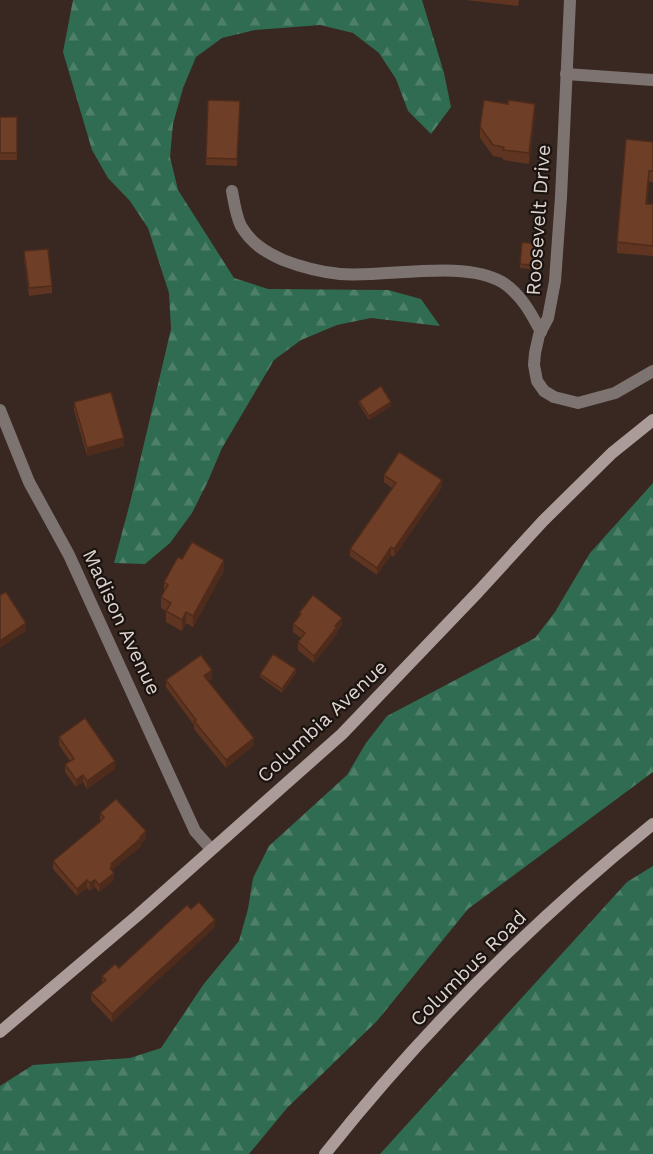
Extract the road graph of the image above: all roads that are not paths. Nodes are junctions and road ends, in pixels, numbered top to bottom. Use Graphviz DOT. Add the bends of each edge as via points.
graph roads {
  1 [pos="570,0"];
  2 [pos="567,74"];
  3 [pos="653,80"];
  4 [pos="232,191"];
  5 [pos="541,332"];
  6 [pos="653,371"];
  7 [pos="0,410"];
  8 [pos="653,420"];
  9 [pos="653,824"];
  10 [pos="211,849"];
  11 [pos="0,1032"];
  12 [pos="325,1154"];
  1 -- 2 [label="street, Roosevelt Drive"];
  2 -- 3 [label="street"];
  2 -- 5 [label="street, Roosevelt Drive" via="555,281 548,318"];
  4 -- 5 [label="street" via="240,224 248,237 272,255 309,269 341,274 453,271 492,277 511,288 525,303"];
  5 -- 6 [label="street, Roosevelt Drive" via="534,353 535,373 544,391 554,397 578,403 596,400"];
  7 -- 10 [label="street, Madison Avenue" via="29,482 69,555 195,831"];
  8 -- 10 [label="street, Columbia Avenue" via="612,453 543,521 342,734"];
  9 -- 12 [label="street, Columbus Road" via="489,973 418,1045"];
  10 -- 11 [label="street, Columbia Avenue"];
}
